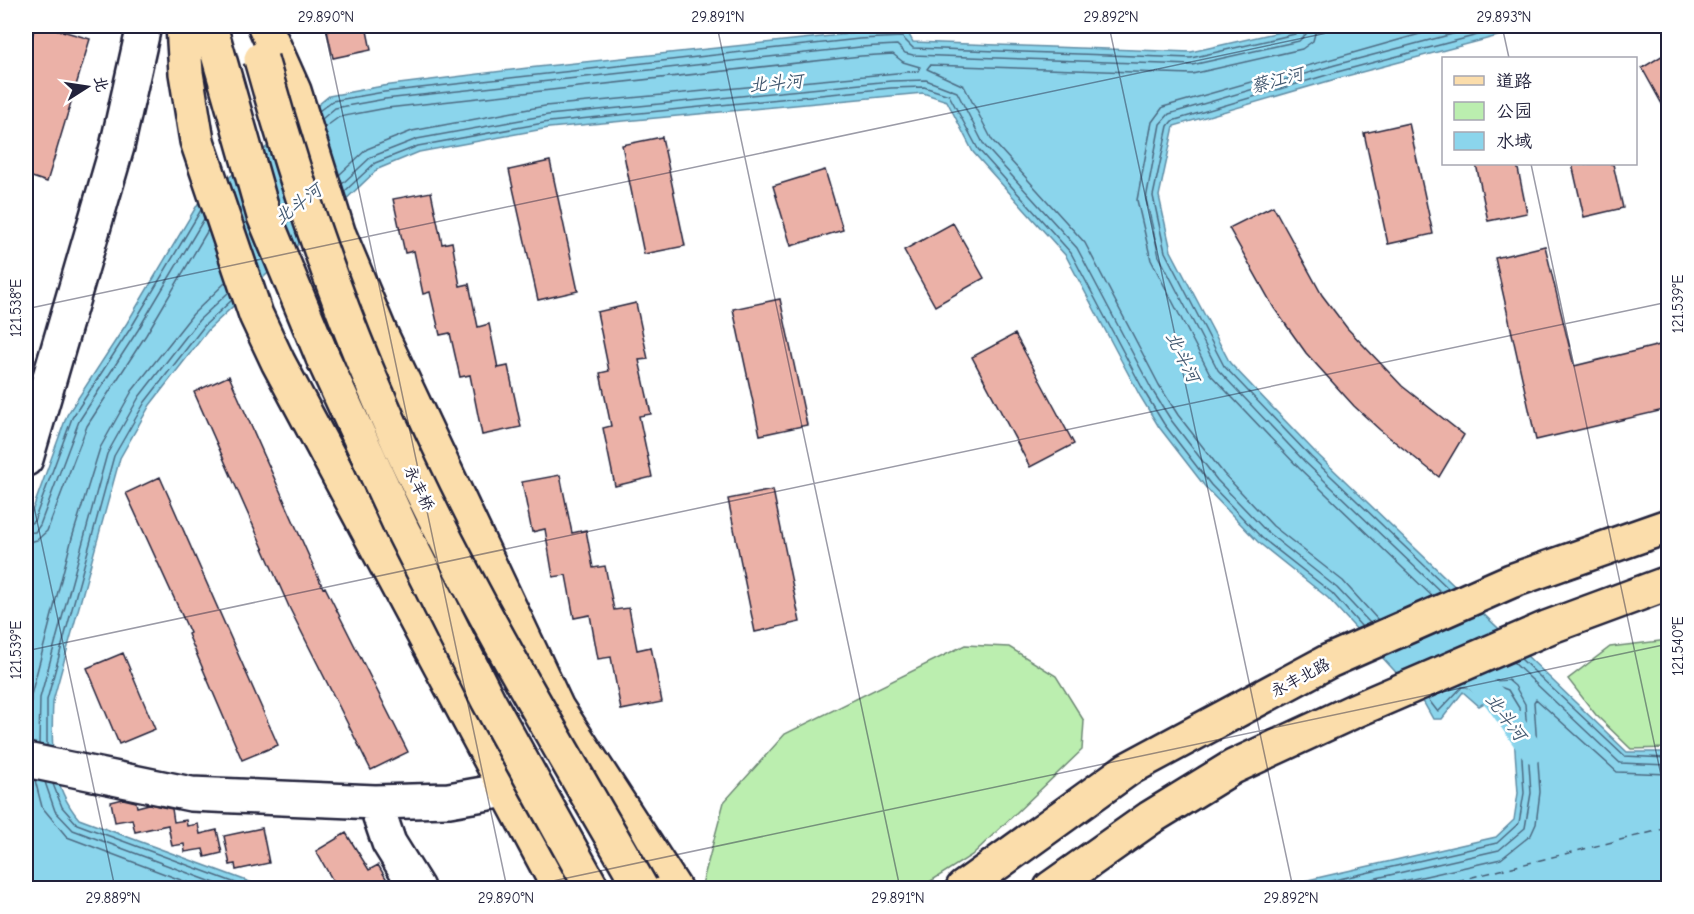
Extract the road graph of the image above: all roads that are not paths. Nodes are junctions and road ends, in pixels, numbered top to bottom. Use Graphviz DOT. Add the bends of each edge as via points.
graph roads {
  1 [pos="144,26"];
  2 [pos="183,26"];
  3 [pos="210,26"];
  4 [pos="255,26"];
  5 [pos="265,26"];
  6 [pos="26,459"];
  7 [pos="1668,526"];
  8 [pos="1668,583"];
  9 [pos="26,760"];
  10 [pos="506,789"];
  11 [pos="375,802"];
  12 [pos="417,888"];
  13 [pos="559,888"];
  14 [pos="592,888"];
  15 [pos="641,888"];
  16 [pos="674,888"];
  17 [pos="963,888"];
  18 [pos="1052,888"];
  1 -- 6 [label="street" via="117,147"];
  2 -- 10 [label="main road" via="197,141 256,315"];
  3 -- 14 [label="main road, 永丰桥, bridge" via="264,216 323,358 466,657"];
  4 -- 15 [label="main road, 永丰桥, bridge" via="291,168 350,328 410,468 483,613"];
  5 -- 16 [label="main road" via="294,91 338,232 379,330 557,708"];
  7 -- 17 [label="main road, 永丰北路" via="1511,581 1329,661 1128,769"];
  8 -- 18 [label="main road" via="1549,627 1233,768 1150,818"];
  9 -- 11 [label="street" via="191,794"];
  10 -- 11 [label="street" via="449,800"];
  10 -- 13 [label="main road"];
  11 -- 12 [label="street" via="388,843"];
}
